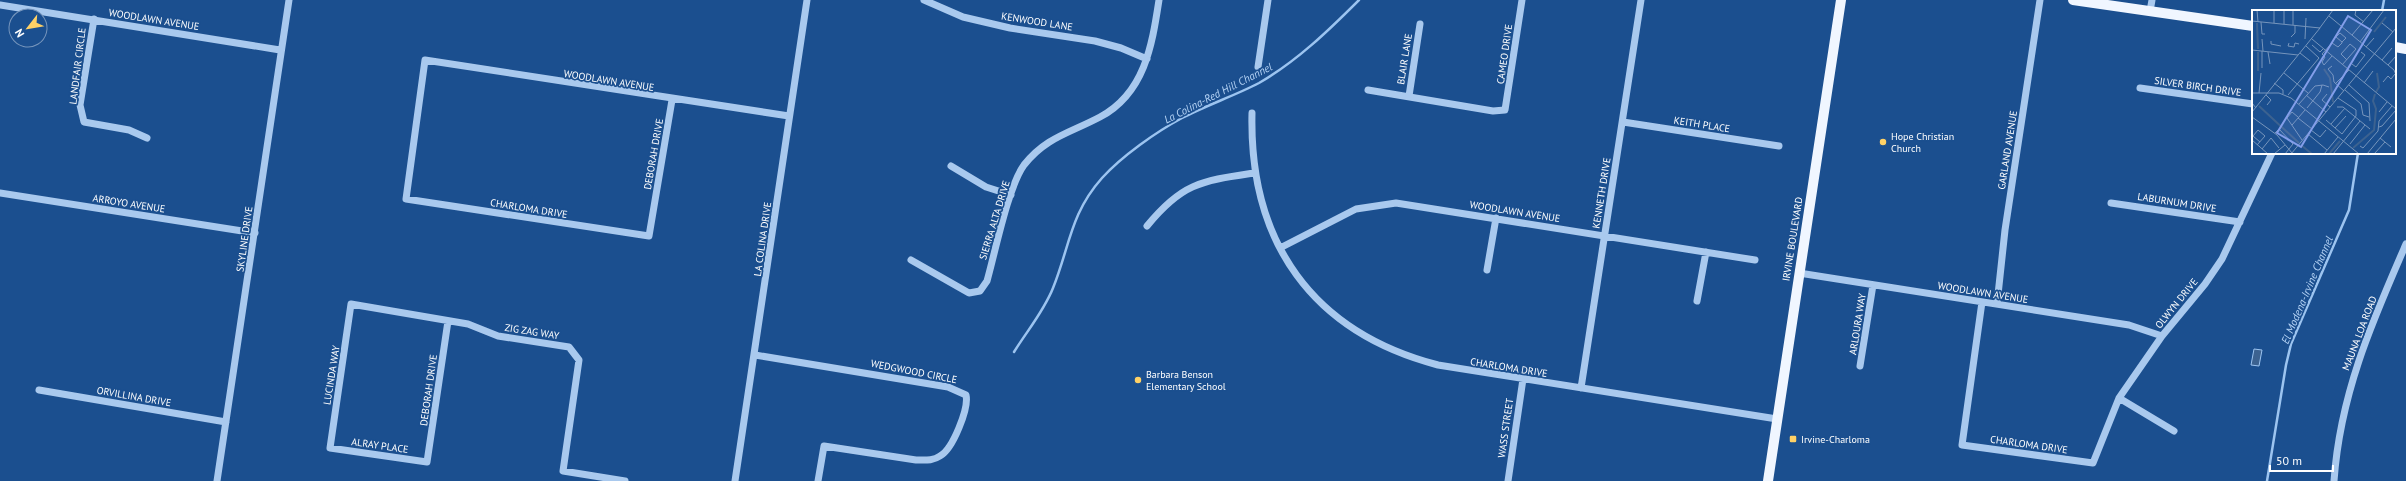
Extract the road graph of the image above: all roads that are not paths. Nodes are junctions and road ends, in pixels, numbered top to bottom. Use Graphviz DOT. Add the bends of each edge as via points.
graph roads {
  1 [pos="289,0"];
  2 [pos="807,0"];
  3 [pos="924,0"];
  4 [pos="1159,0"];
  5 [pos="1268,0"];
  6 [pos="1522,0"];
  7 [pos="1641,0"];
  8 [pos="1841,0"];
  9 [pos="2040,0"];
  10 [pos="2073,0"];
  11 [pos="2152,0"];
  12 [pos="0,5"];
  13 [pos="2150,11"];
  14 [pos="94,19"];
  15 [pos="1420,24"];
  16 [pos="2252,26"];
  17 [pos="2396,47"];
  18 [pos="2406,49"];
  19 [pos="280,50"];
  20 [pos="1147,59"];
  21 [pos="1258,67"];
  22 [pos="2140,88"];
  23 [pos="1368,90"];
  24 [pos="1409,96"];
  25 [pos="672,100"];
  26 [pos="2252,104"];
  27 [pos="1252,113"];
  28 [pos="790,116"];
  29 [pos="1623,122"];
  30 [pos="147,138"];
  31 [pos="1779,146"];
  32 [pos="2272,154"];
  33 [pos="951,166"];
  34 [pos="1254,173"];
  35 [pos="0,193"];
  36 [pos="1011,195"];
  37 [pos="406,199"];
  38 [pos="2110,202"];
  39 [pos="1496,218"];
  40 [pos="2240,222"];
  41 [pos="1147,226"];
  42 [pos="255,233"];
  43 [pos="649,236"];
  44 [pos="1605,236"];
  45 [pos="2406,244"];
  46 [pos="1280,248"];
  47 [pos="1706,252"];
  48 [pos="910,260"];
  49 [pos="1754,260"];
  50 [pos="1487,270"];
  51 [pos="1799,273"];
  52 [pos="1873,285"];
  53 [pos="1697,301"];
  54 [pos="1982,302"];
  55 [pos="351,304"];
  56 [pos="1997,304"];
  57 [pos="448,321"];
  58 [pos="2162,336"];
  59 [pos="755,355"];
  60 [pos="1860,366"];
  61 [pos="1523,379"];
  62 [pos="1581,388"];
  63 [pos="39,390"];
  64 [pos="2119,398"];
  65 [pos="1777,419"];
  66 [pos="226,422"];
  67 [pos="2174,431"];
  68 [pos="330,448"];
  69 [pos="427,462"];
  70 [pos="2093,463"];
  71 [pos="216,481"];
  72 [pos="626,481"];
  73 [pos="736,481"];
  74 [pos="818,481"];
  75 [pos="1508,481"];
  76 [pos="1768,481"];
  77 [pos="2334,481"];
  1 -- 19 [label="street, SKYLINE DRIVE"];
  2 -- 28 [label="street, LA COLINA DRIVE"];
  3 -- 20 [label="street, KENWOOD LANE" via="963,17 1010,28 1095,41"];
  4 -- 20 [label="street, SIERRA ALTA DRIVE"];
  5 -- 21 [label="street"];
  6 -- 24 [label="street, CAMEO DRIVE" via="1505,110 1493,111"];
  7 -- 29 [label="street, KENNETH DRIVE"];
  8 -- 51 [label="main road, IRVINE BOULEVARD"];
  9 -- 56 [label="street, GARLAND AVENUE" via="2005,230"];
  10 -- 13 [label="main road"];
  11 -- 13 [label="street"];
  12 -- 14 [label="street, WOODLAWN AVENUE"];
  13 -- 16 [label="main road"];
  14 -- 19 [label="street, WOODLAWN AVENUE"];
  14 -- 30 [label="street, LANDFAIR CIRCLE" via="80,105 84,122 129,130"];
  15 -- 24 [label="street, BLAIR LANE"];
  17 -- 18 [label="main road"];
  19 -- 42 [label="street, SKYLINE DRIVE"];
  20 -- 36 [label="street, SIERRA ALTA DRIVE" via="1133,89 1117,105 1101,116 1052,139 1034,153 1022,167"];
  22 -- 26 [label="street, SILVER BIRCH DRIVE"];
  23 -- 24 [label="street"];
  25 -- 28 [label="street, WOODLAWN AVENUE"];
  25 -- 37 [label="street, WOODLAWN AVENUE" via="425,60"];
  25 -- 43 [label="street, DEBORAH DRIVE"];
  27 -- 34 [label="street, CHARLOMA DRIVE"];
  28 -- 59 [label="street, LA COLINA DRIVE"];
  29 -- 31 [label="street, KEITH PLACE"];
  29 -- 44 [label="street, KENNETH DRIVE"];
  32 -- 40 [label="street, OLWYN DRIVE"];
  33 -- 36 [label="street" via="986,186"];
  34 -- 41 [label="street" via="1207,181 1186,189 1163,206"];
  34 -- 46 [label="street, CHARLOMA DRIVE" via="1265,214"];
  35 -- 42 [label="street, ARROYO AVENUE"];
  36 -- 48 [label="street, SIERRA ALTA DRIVE" via="987,281 980,291 969,293"];
  37 -- 43 [label="street, CHARLOMA DRIVE"];
  38 -- 40 [label="street, LABURNUM DRIVE"];
  39 -- 44 [label="street, WOODLAWN AVENUE"];
  39 -- 46 [label="street, WOODLAWN AVENUE" via="1411,204 1381,204 1356,209 1339,216"];
  39 -- 50 [label="street"];
  40 -- 58 [label="street, OLWYN DRIVE" via="2222,259 2205,284"];
  42 -- 66 [label="street, SKYLINE DRIVE"];
  44 -- 47 [label="street, WOODLAWN AVENUE"];
  44 -- 62 [label="street, KENNETH DRIVE"];
  45 -- 77 [label="street, MAUNA LOA ROAD" via="2366,335 2354,370"];
  46 -- 61 [label="street, CHARLOMA DRIVE" via="1303,284 1330,312 1386,349 1438,365"];
  47 -- 49 [label="street, WOODLAWN AVENUE"];
  47 -- 53 [label="street"];
  51 -- 52 [label="street, WOODLAWN AVENUE"];
  51 -- 65 [label="main road, IRVINE BOULEVARD"];
  52 -- 54 [label="street, WOODLAWN AVENUE"];
  52 -- 60 [label="street, ARLOURA WAY"];
  54 -- 56 [label="street, WOODLAWN AVENUE"];
  54 -- 70 [label="street, CHARLOMA DRIVE" via="1962,445"];
  55 -- 57 [label="street, ZIG ZAG WAY"];
  55 -- 68 [label="street, LUCINDA WAY"];
  56 -- 58 [label="street, WOODLAWN AVENUE" via="2129,325"];
  57 -- 69 [label="street, DEBORAH DRIVE"];
  57 -- 72 [label="street, ZIG ZAG WAY" via="468,324 498,336 569,347 575,352 579,360 563,471"];
  58 -- 64 [label="street, OLWYN DRIVE"];
  59 -- 73 [label="street, LA COLINA DRIVE"];
  59 -- 74 [label="street, WEDGWOOD CIRCLE" via="948,386 966,395 966,411 942,456 931,460 916,460 824,446"];
  61 -- 62 [label="street, CHARLOMA DRIVE"];
  61 -- 75 [label="street, WASS STREET"];
  62 -- 65 [label="street, CHARLOMA DRIVE"];
  63 -- 66 [label="street, ORVILLINA DRIVE"];
  64 -- 67 [label="street"];
  64 -- 70 [label="street, OLWYN DRIVE"];
  65 -- 76 [label="main road, IRVINE BOULEVARD"];
  66 -- 71 [label="street, SKYLINE DRIVE"];
  68 -- 69 [label="street, ALRAY PLACE"];
}
